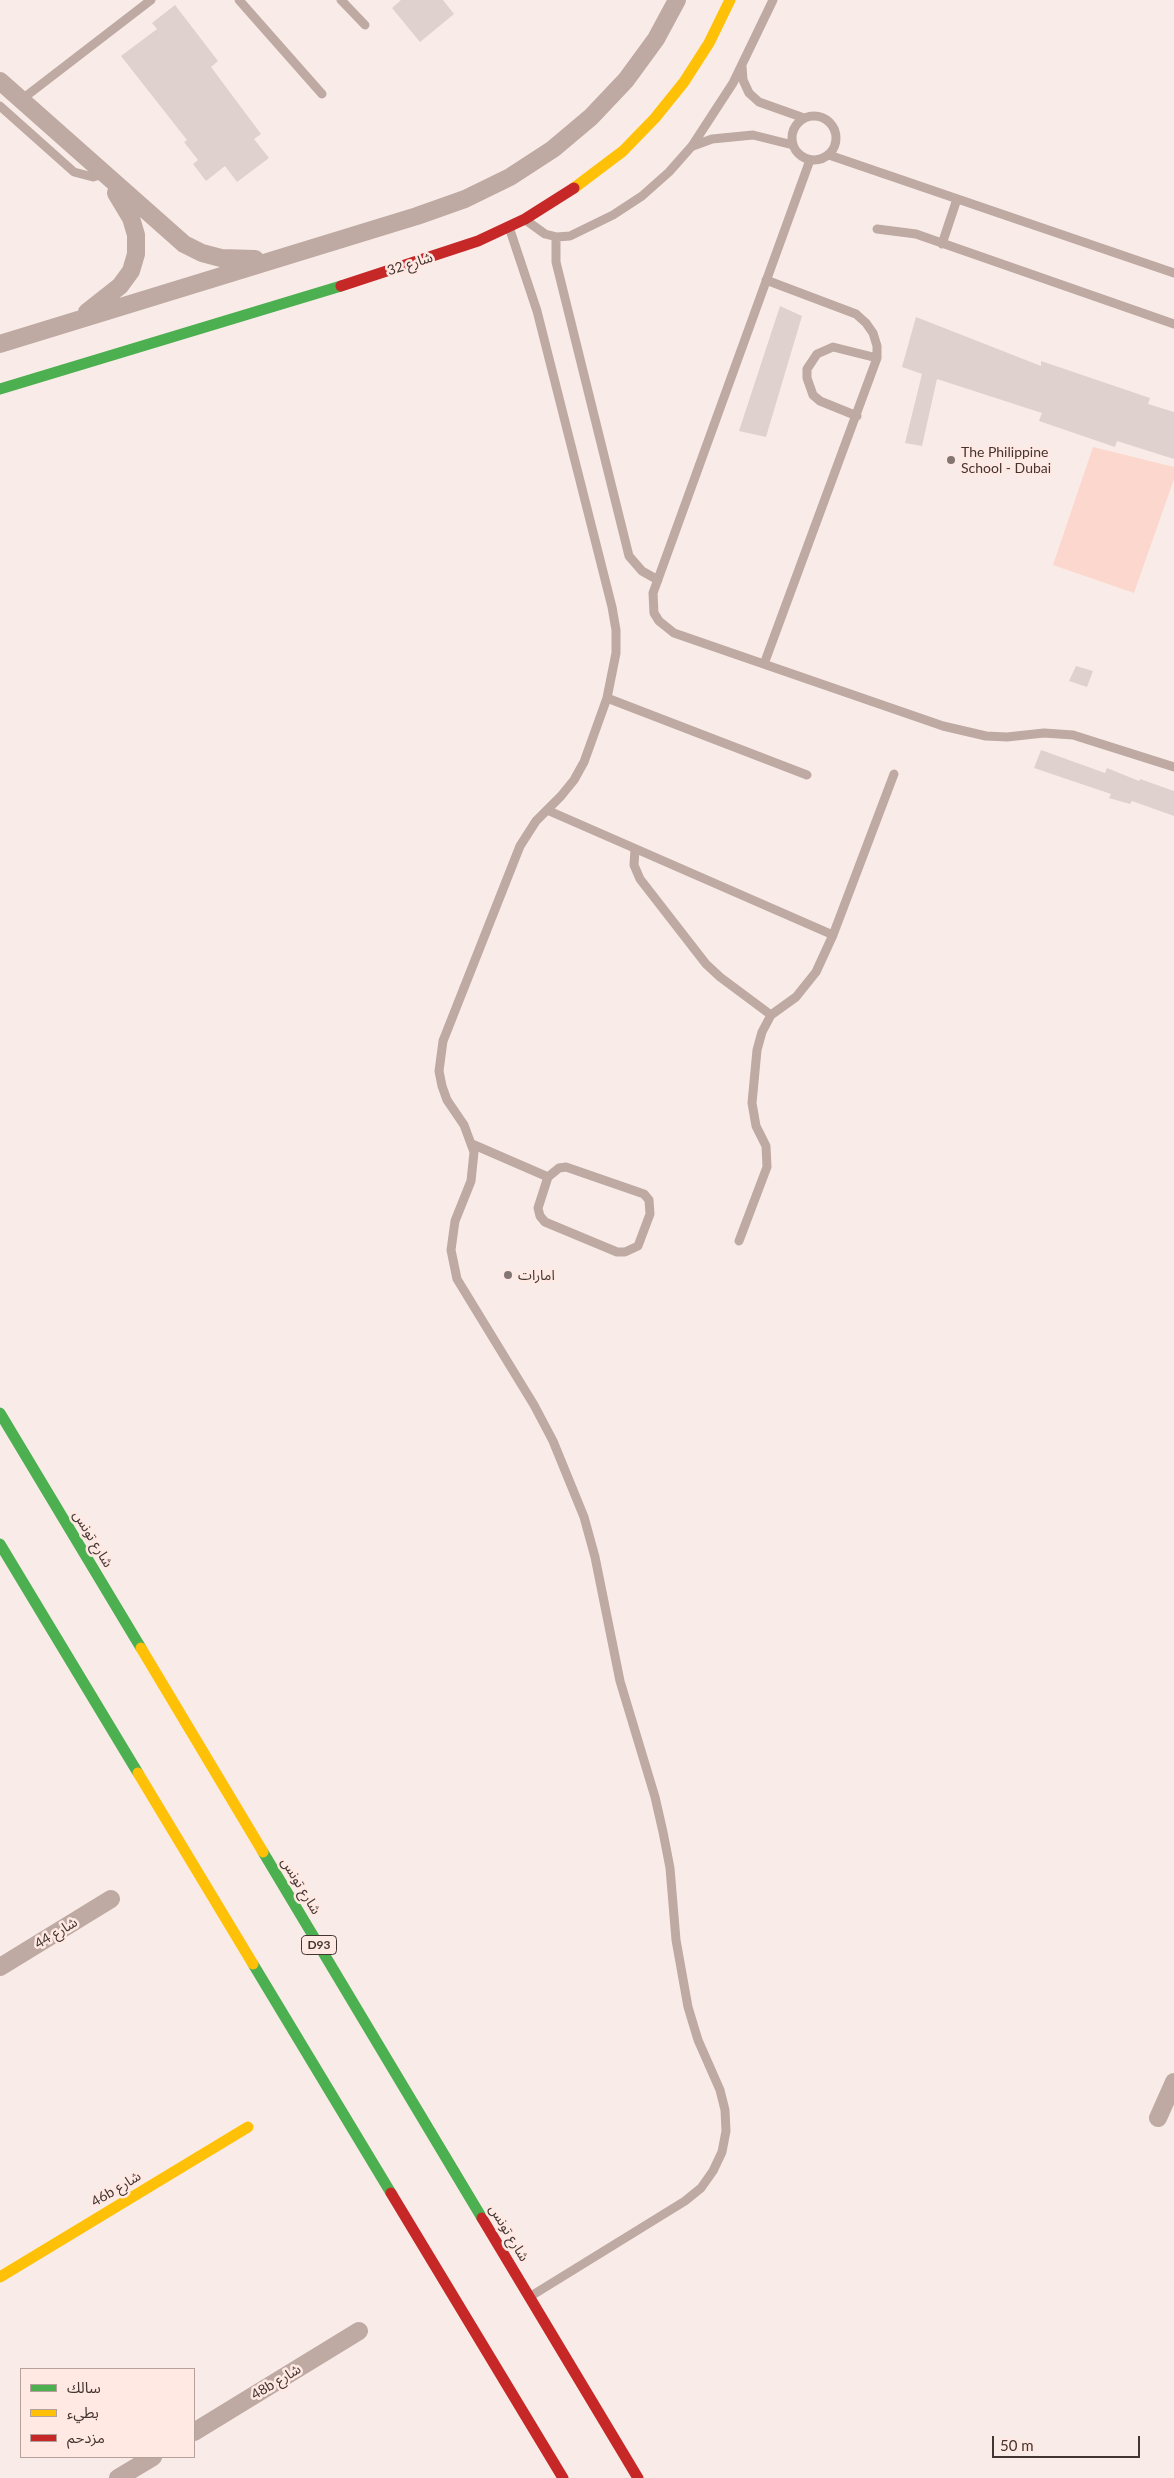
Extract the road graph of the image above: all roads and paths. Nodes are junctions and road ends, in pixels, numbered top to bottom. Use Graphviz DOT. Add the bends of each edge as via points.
graph roads {
  1 [pos="239,0"];
  2 [pos="341,0"];
  3 [pos="677,0"];
  4 [pos="730,0"];
  5 [pos="773,0"];
  6 [pos="149,1"];
  7 [pos="365,25"];
  8 [pos="742,66"];
  9 [pos="0,81"];
  10 [pos="322,94"];
  11 [pos="21,100"];
  12 [pos="0,106"];
  13 [pos="804,118"];
  14 [pos="793,145"];
  15 [pos="692,146"];
  16 [pos="829,155"];
  17 [pos="810,160"];
  18 [pos="103,174"];
  19 [pos="957,199"];
  20 [pos="525,218"];
  21 [pos="509,227"];
  22 [pos="878,229"];
  23 [pos="556,237"];
  24 [pos="942,244"];
  25 [pos="283,257"];
  26 [pos="1174,273"];
  27 [pos="766,280"];
  28 [pos="76,320"];
  29 [pos="1174,324"];
  30 [pos="0,344"];
  31 [pos="877,358"];
  32 [pos="0,389"];
  33 [pos="857,416"];
  34 [pos="658,580"];
  35 [pos="764,664"];
  36 [pos="607,698"];
  37 [pos="1174,767"];
  38 [pos="894,774"];
  39 [pos="807,775"];
  40 [pos="547,810"];
  41 [pos="635,849"];
  42 [pos="833,935"];
  43 [pos="771,1015"];
  44 [pos="472,1144"];
  45 [pos="548,1177"];
  46 [pos="739,1241"];
  47 [pos="0,1412"];
  48 [pos="0,1544"];
  49 [pos="111,1899"];
  50 [pos="0,1967"];
  51 [pos="1174,2082"];
  52 [pos="1158,2118"];
  53 [pos="248,2127"];
  54 [pos="0,2277"];
  55 [pos="530,2296"];
  56 [pos="359,2331"];
  57 [pos="195,2431"];
  58 [pos="151,2458"];
  59 [pos="118,2478"];
  60 [pos="563,2478"];
  61 [pos="638,2478"];
  1 -- 10 [label="lane"];
  2 -- 7 [label="lane"];
  3 -- 25 [label="street" via="656,39 591,117 510,177 465,199 417,216"];
  4 -- 20 [label="main road, شارع 32" via="684,82 655,118 588,180"];
  5 -- 8 [label="lane"];
  6 -- 11 [label="lane"];
  8 -- 13 [label="lane" via="743,80 759,102"];
  8 -- 15 [label="lane"];
  9 -- 11 [label="street"];
  11 -- 18 [label="street"];
  12 -- 18 [label="lane" via="74,172 93,177"];
  13 -- 14 [label="lane" via="794,130"];
  13 -- 16 [label="lane" via="820,116 833,125 837,141"];
  14 -- 15 [label="lane" via="753,135 712,139"];
  14 -- 17 [label="lane" via="796,152"];
  15 -- 23 [label="lane" via="642,196 576,234"];
  16 -- 17 [label="lane"];
  16 -- 19 [label="lane"];
  17 -- 27 [label="lane"];
  18 -- 25 [label="street" via="168,232 202,253 240,260"];
  18 -- 28 [label="street" via="131,218 136,235 136,254 131,271 120,286"];
  19 -- 24 [label="lane"];
  19 -- 26 [label="lane"];
  20 -- 21 [label="main road, شارع 32"];
  20 -- 23 [label="lane" via="545,234"];
  21 -- 32 [label="main road, شارع 32" via="413,264"];
  21 -- 36 [label="lane" via="537,311 612,607 616,653"];
  22 -- 24 [label="lane" via="903,231"];
  23 -- 34 [label="lane" via="556,262 629,556 642,571"];
  24 -- 29 [label="lane"];
  25 -- 28 [label="street"];
  27 -- 31 [label="lane" via="856,314 873,333"];
  27 -- 34 [label="lane"];
  28 -- 30 [label="street"];
  31 -- 33 [label="lane"];
  31 -- 33 [label="lane" via="833,346 817,354 807,369 806,378 813,395"];
  33 -- 35 [label="lane"];
  34 -- 35 [label="lane" via="652,603 654,613 666,628"];
  35 -- 37 [label="lane" via="964,732 1008,737 1044,733 1073,735"];
  36 -- 39 [label="lane"];
  36 -- 40 [label="lane" via="584,762 562,796"];
  38 -- 42 [label="lane"];
  40 -- 41 [label="lane"];
  40 -- 44 [label="lane" via="520,846 443,1041 439,1063 442,1086"];
  41 -- 42 [label="lane"];
  41 -- 43 [label="lane" via="634,864 640,879 706,964"];
  42 -- 43 [label="lane" via="810,981 796,997"];
  43 -- 46 [label="lane" via="759,1040 752,1103 756,1126 766,1146 767,1168"];
  44 -- 45 [label="lane"];
  44 -- 55 [label="lane" via="474,1166 452,1235 452,1264 464,1292 553,1441 584,1518 620,1681 663,1832 688,2007 725,2110 722,2152 701,2188"];
  45 -- 45 [label="lane" via="559,1168 573,1168 644,1194 651,1207 638,1246 618,1252 545,1222 538,1208"];
  47 -- 55 [label="main road, شارع تونس / D93"];
  48 -- 60 [label="main road"];
  49 -- 50 [label="street, شارع 44"];
  51 -- 52 [label="street"];
  53 -- 54 [label="main road, 46b شارع"];
  55 -- 61 [label="main road, شارع تونس / D93"];
  56 -- 57 [label="street, 48b شارع"];
  58 -- 59 [label="street"];
}
